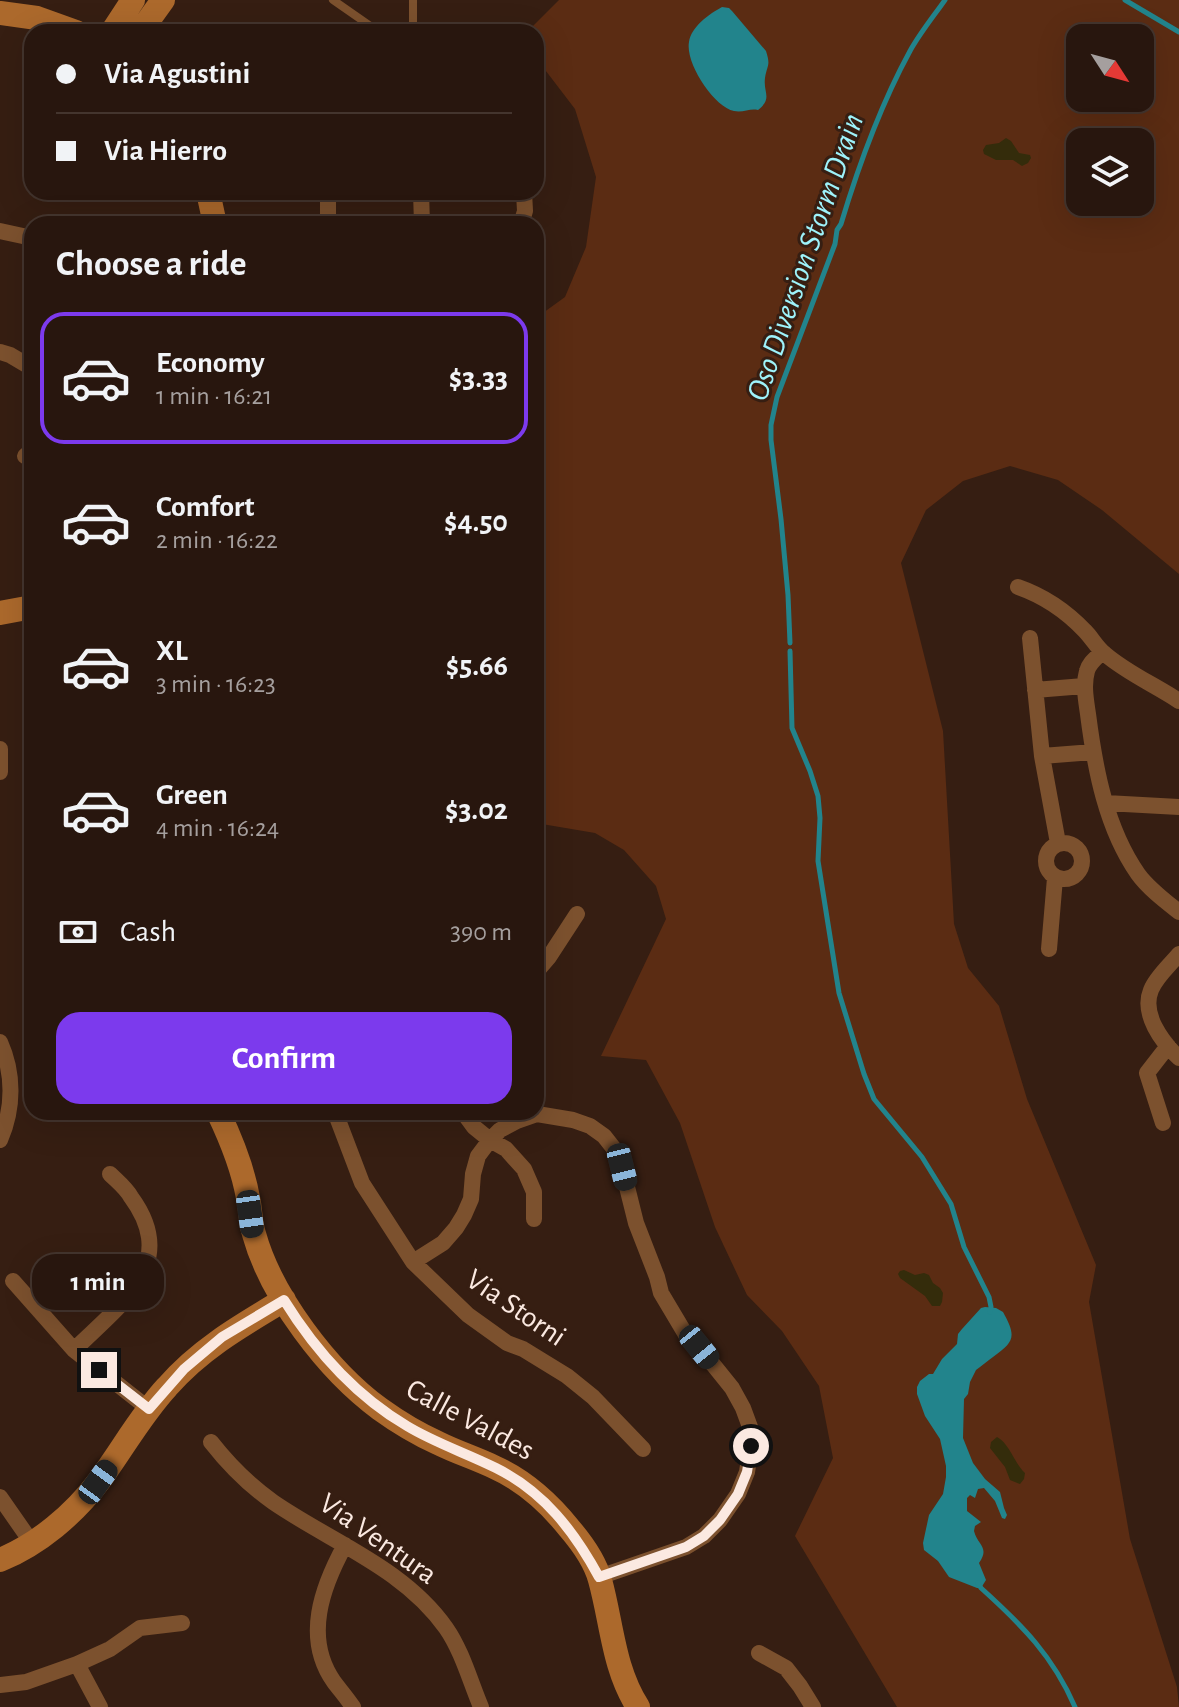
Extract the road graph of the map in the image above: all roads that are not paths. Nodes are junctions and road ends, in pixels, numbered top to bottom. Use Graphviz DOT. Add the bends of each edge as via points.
graph roads {
  1 [pos="133,0"];
  2 [pos="163,0"];
  3 [pos="333,0"];
  4 [pos="413,0"];
  5 [pos="0,13"];
  6 [pos="54,24"];
  7 [pos="117,24"];
  8 [pos="146,24"];
  9 [pos="368,24"];
  10 [pos="413,24"];
  11 [pos="0,231"];
  12 [pos="24,236"];
  13 [pos="0,352"];
  14 [pos="24,363"];
  15 [pos="1018,587"];
  16 [pos="24,608"];
  17 [pos="0,613"];
  18 [pos="1030,638"];
  19 [pos="1102,652"];
  20 [pos="1084,686"];
  21 [pos="1035,690"];
  22 [pos="1179,701"];
  23 [pos="0,749"];
  24 [pos="1093,752"];
  25 [pos="1042,756"];
  26 [pos="0,772"];
  27 [pos="1106,803"];
  28 [pos="1179,807"];
  29 [pos="1058,843"];
  30 [pos="1055,878"];
  31 [pos="1179,912"];
  32 [pos="577,914"];
  33 [pos="1049,949"];
  34 [pos="1179,954"];
  35 [pos="544,963"];
  36 [pos="2,1051"];
  37 [pos="1174,1052"];
  38 [pos="544,1114"];
  39 [pos="221,1120"];
  40 [pos="338,1120"];
  41 [pos="469,1120"];
  42 [pos="519,1120"];
  43 [pos="1163,1123"];
  44 [pos="0,1140"];
  45 [pos="490,1140"];
  46 [pos="110,1174"];
  47 [pos="534,1219"];
  48 [pos="413,1262"];
  49 [pos="13,1281"];
  50 [pos="284,1300"];
  51 [pos="74,1350"];
  52 [pos="149,1409"];
  53 [pos="211,1442"];
  54 [pos="643,1449"];
  55 [pos="0,1497"];
  56 [pos="32,1543"];
  57 [pos="345,1545"];
  58 [pos="0,1560"];
  59 [pos="599,1577"];
  60 [pos="182,1623"];
  61 [pos="759,1653"];
  62 [pos="77,1664"];
  63 [pos="0,1685"];
  64 [pos="100,1707"];
  65 [pos="353,1707"];
  66 [pos="481,1707"];
  67 [pos="638,1707"];
  68 [pos="813,1707"];
  1 -- 7 [label="street"];
  2 -- 8 [label="street"];
  3 -- 9 [label="lane"];
  4 -- 10 [label="lane"];
  5 -- 6 [label="street"];
  11 -- 12 [label="street"];
  13 -- 14 [label="street"];
  15 -- 19 [label="street" via="1051,602"];
  16 -- 17 [label="street"];
  18 -- 21 [label="street"];
  19 -- 20 [label="street" via="1087,667"];
  19 -- 22 [label="street"];
  20 -- 21 [label="street"];
  20 -- 24 [label="street"];
  21 -- 25 [label="street"];
  23 -- 26 [label="street"];
  24 -- 25 [label="street"];
  24 -- 27 [label="street"];
  25 -- 29 [label="street"];
  27 -- 28 [label="street"];
  27 -- 31 [label="street" via="1139,875"];
  29 -- 30 [label="street" via="1045,859"];
  29 -- 30 [label="street" via="1077,848 1082,864 1075,876"];
  30 -- 33 [label="street"];
  32 -- 35 [label="street"];
  34 -- 37 [label="street" via="1152,988 1148,1004 1150,1017"];
  36 -- 44 [label="street" via="11,1094"];
  37 -- 43 [label="street" via="1147,1073"];
  38 -- 59 [label="street" via="590,1126 615,1150 661,1293 689,1340 732,1388 750,1427 747,1472 738,1494 704,1536"];
  39 -- 50 [label="street, Calle Valdes" via="239,1164 253,1232"];
  40 -- 48 [label="street, Via Storni" via="362,1183"];
  41 -- 45 [label="street"];
  42 -- 45 [label="street"];
  45 -- 47 [label="street" via="524,1169 534,1192"];
  45 -- 48 [label="street" via="478,1156 464,1215 443,1243"];
  46 -- 51 [label="street" via="131,1196 147,1225 149,1262 129,1295"];
  48 -- 54 [label="street, Via Storni" via="468,1315 593,1397"];
  49 -- 51 [label="street"];
  50 -- 52 [label="street" via="222,1337"];
  50 -- 59 [label="street, Calle Valdes" via="330,1362 378,1407 436,1443 527,1486 582,1546"];
  51 -- 52 [label="street"];
  52 -- 56 [label="street" via="87,1496"];
  53 -- 57 [label="street, Via Ventura" via="238,1474 273,1502"];
  55 -- 56 [label="street"];
  56 -- 58 [label="street"];
  57 -- 65 [label="street" via="329,1574 317,1625 324,1663"];
  57 -- 66 [label="street, Via Ventura" via="402,1583 432,1611 452,1637"];
  59 -- 67 [label="street, Calle Valdes" via="617,1661"];
  60 -- 62 [label="street" via="140,1628"];
  61 -- 68 [label="street" via="786,1668"];
  62 -- 63 [label="street"];
  62 -- 64 [label="street"];
}
